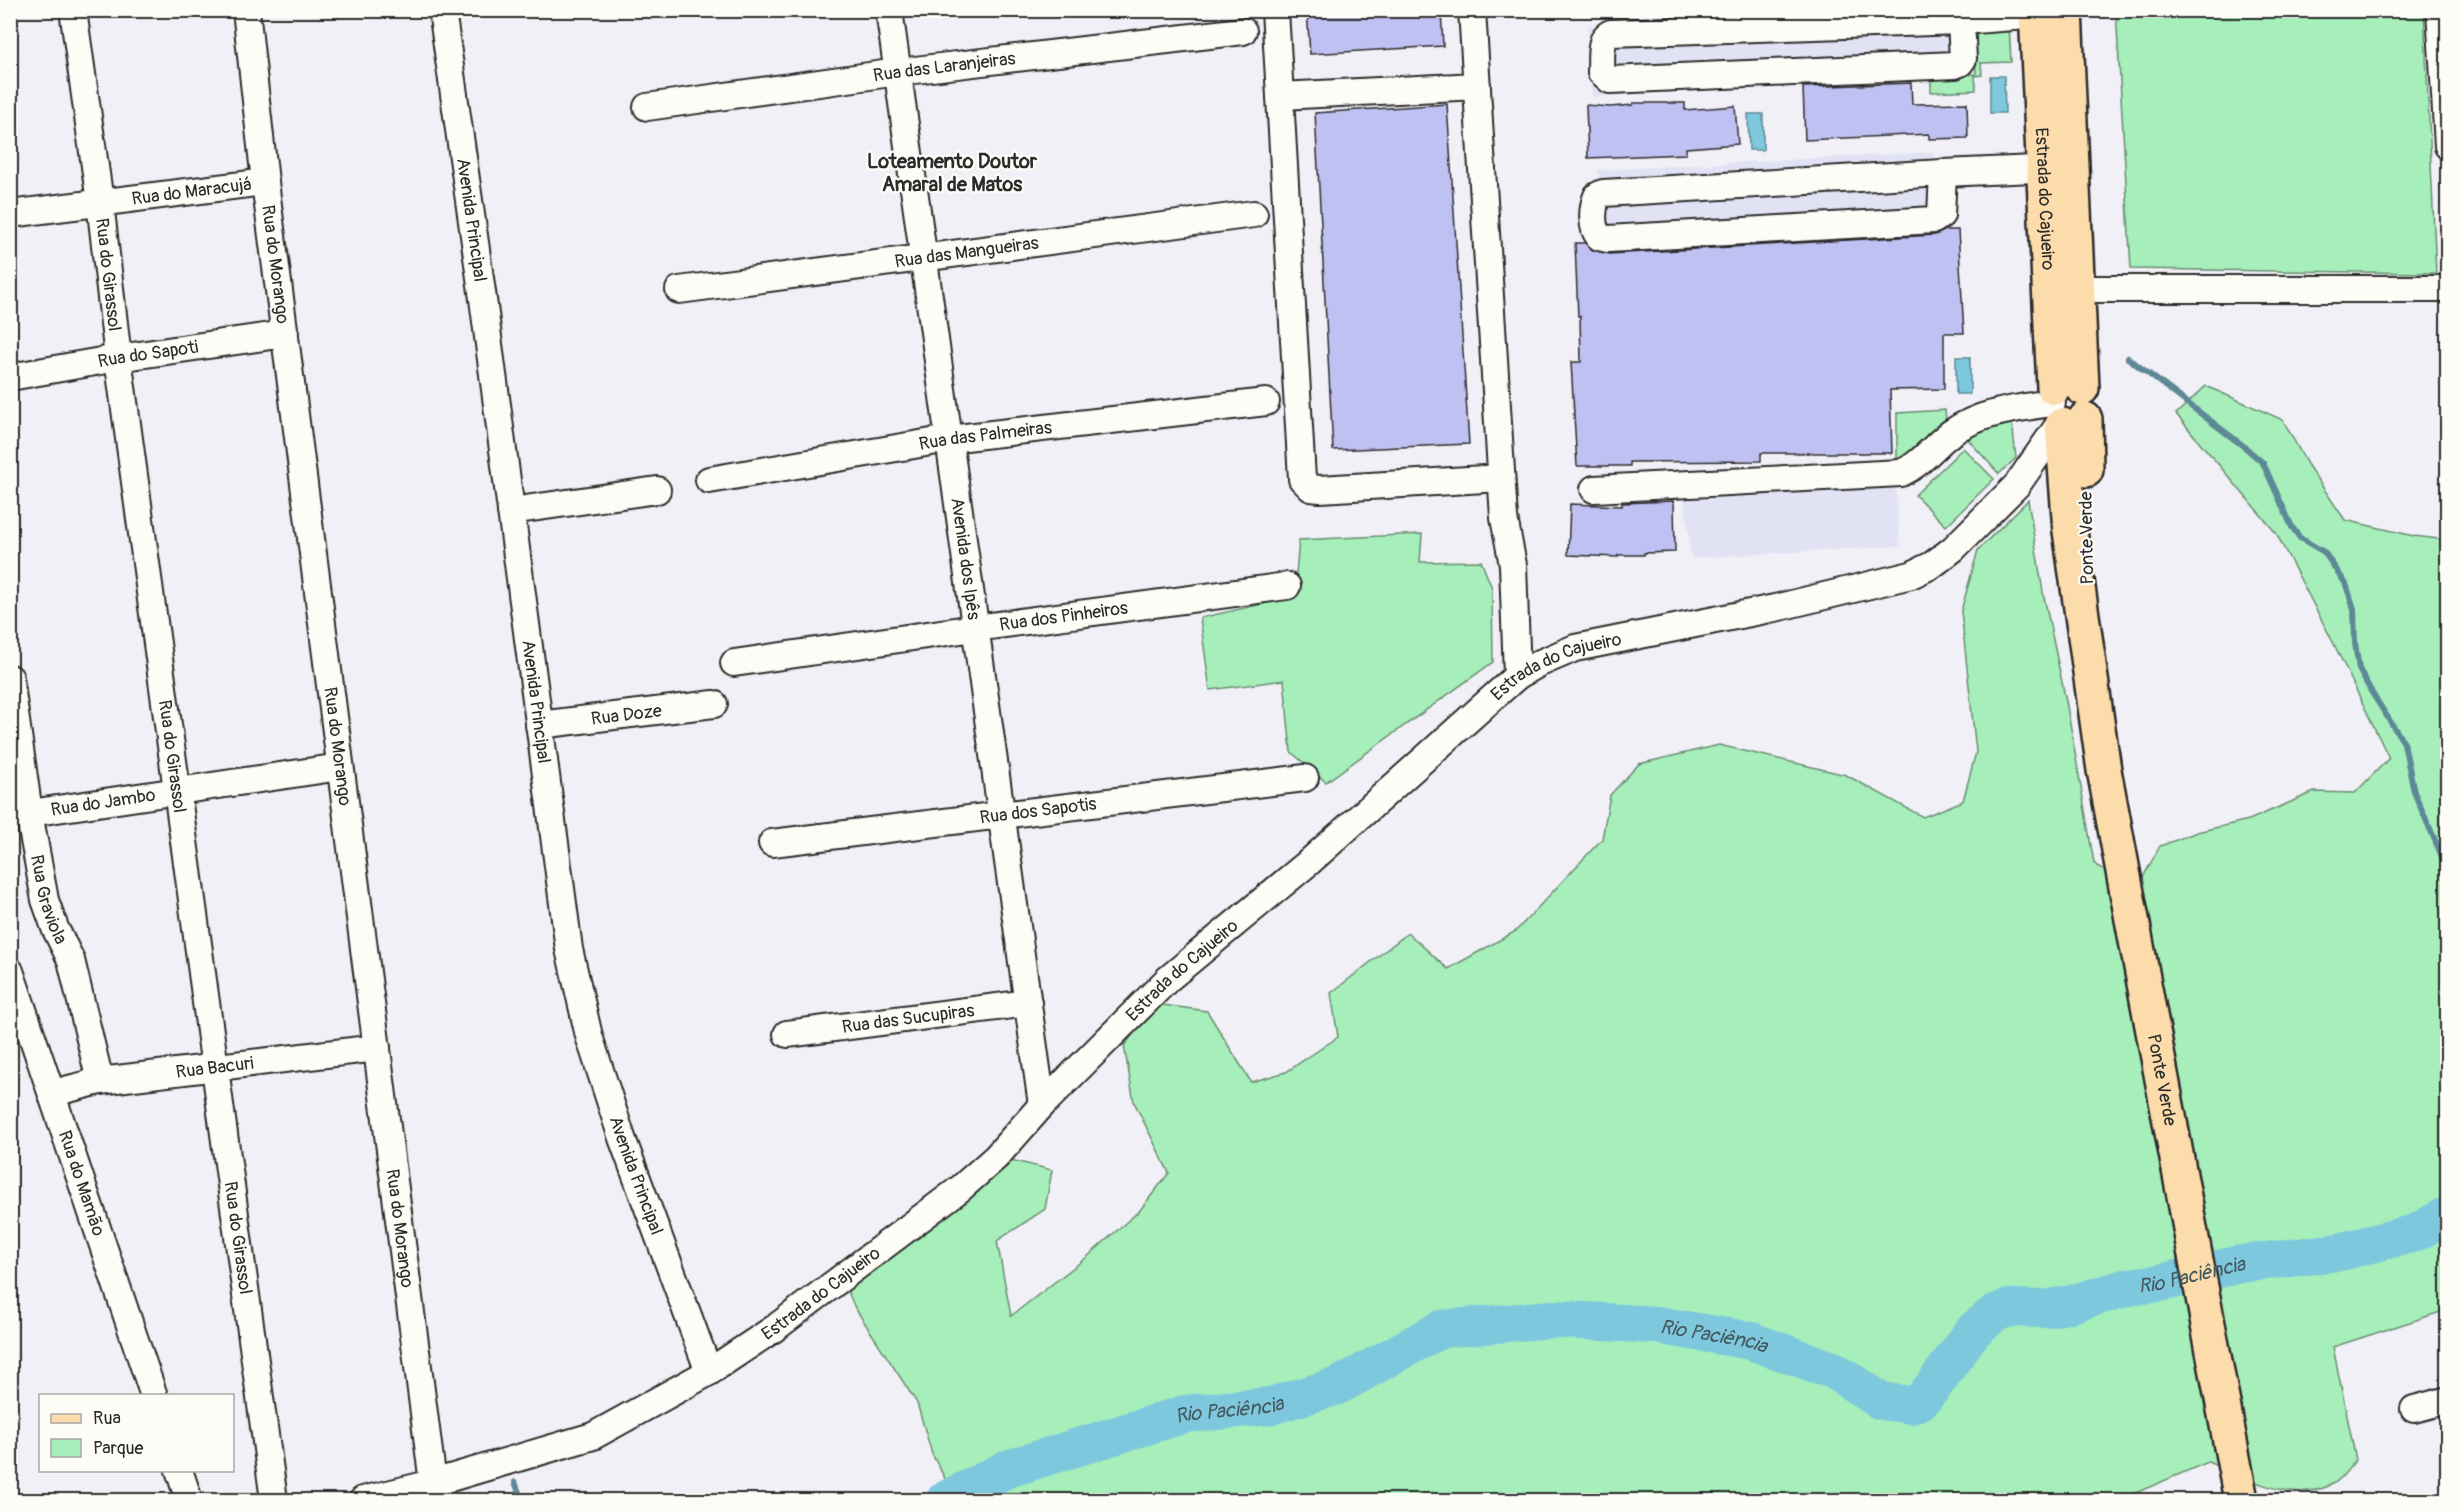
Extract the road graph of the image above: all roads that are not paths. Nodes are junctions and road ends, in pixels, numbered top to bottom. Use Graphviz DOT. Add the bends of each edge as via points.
graph roads {
  1 [pos="74,10"];
  2 [pos="246,10"];
  3 [pos="442,10"];
  4 [pos="889,10"];
  5 [pos="1275,10"];
  6 [pos="1472,10"];
  7 [pos="2440,10"];
  8 [pos="2050,12"];
  9 [pos="1961,21"];
  10 [pos="1243,31"];
  11 [pos="898,72"];
  12 [pos="1476,86"];
  13 [pos="1280,96"];
  14 [pos="647,107"];
  15 [pos="2448,146"];
  16 [pos="2058,168"];
  17 [pos="1943,173"];
  18 [pos="265,182"];
  19 [pos="100,202"];
  20 [pos="10,213"];
  21 [pos="1254,214"];
  22 [pos="924,258"];
  23 [pos="2078,289"];
  24 [pos="679,290"];
  25 [pos="2448,290"];
  26 [pos="285,334"];
  27 [pos="118,358"];
  28 [pos="10,377"];
  29 [pos="1266,402"];
  30 [pos="2064,407"];
  31 [pos="949,439"];
  32 [pos="1501,478"];
  33 [pos="709,480"];
  34 [pos="1594,489"];
  35 [pos="657,490"];
  36 [pos="511,511"];
  37 [pos="1287,586"];
  38 [pos="975,627"];
  39 [pos="735,663"];
  40 [pos="1517,676"];
  41 [pos="10,678"];
  42 [pos="714,704"];
  43 [pos="539,725"];
  44 [pos="340,767"];
  45 [pos="1305,778"];
  46 [pos="177,790"];
  47 [pos="20,815"];
  48 [pos="1002,816"];
  49 [pos="772,843"];
  50 [pos="10,971"];
  51 [pos="1028,1003"];
  52 [pos="787,1034"];
  53 [pos="377,1048"];
  54 [pos="216,1066"];
  55 [pos="100,1081"];
  56 [pos="52,1093"];
  57 [pos="1042,1105"];
  58 [pos="709,1372"];
  59 [pos="154,1394"];
  60 [pos="2448,1400"];
  61 [pos="2414,1409"];
  62 [pos="180,1472"];
  63 [pos="433,1483"];
  64 [pos="189,1500"];
  65 [pos="274,1500"];
  66 [pos="363,1500"];
  67 [pos="2241,1500"];
  1 -- 19 [label="street, Rua do Girassol"];
  2 -- 18 [label="street, Rua do Morango"];
  3 -- 36 [label="street, Avenida Principal"];
  4 -- 11 [label="street, Avenida dos Ipês"];
  5 -- 13 [label="street"];
  6 -- 12 [label="street"];
  7 -- 15 [label="street"];
  8 -- 9 [label="street"];
  8 -- 16 [label="main road, Estrada do Cajueiro"];
  9 -- 9 [label="street" via="1611,33 1603,40 1601,72 1610,80 1955,65 1963,59"];
  10 -- 11 [label="street, Rua das Laranjeiras"];
  11 -- 14 [label="street, Rua das Laranjeiras"];
  11 -- 22 [label="street, Avenida dos Ipês"];
  12 -- 13 [label="street"];
  12 -- 32 [label="street"];
  13 -- 32 [label="street" via="1302,479 1320,489"];
  16 -- 17 [label="street"];
  16 -- 23 [label="main road, Estrada do Cajueiro"];
  16 -- 30 [label="main road, Estrada do Cajueiro"];
  17 -- 17 [label="street" via="1603,193 1593,204 1595,232 1608,239 1934,220 1941,215"];
  18 -- 19 [label="street, Rua do Maracujá"];
  18 -- 26 [label="street, Rua do Morango"];
  19 -- 20 [label="street, Rua do Maracujá"];
  19 -- 27 [label="street, Rua do Girassol"];
  21 -- 22 [label="street, Rua das Mangueiras"];
  22 -- 24 [label="street, Rua das Mangueiras"];
  22 -- 31 [label="street, Avenida dos Ipês"];
  23 -- 25 [label="street"];
  23 -- 30 [label="main road, Estrada do Cajueiro"];
  26 -- 27 [label="street, Rua do Sapoti"];
  26 -- 44 [label="street, Rua do Morango"];
  27 -- 28 [label="street, Rua do Sapoti"];
  27 -- 46 [label="street, Rua do Girassol"];
  29 -- 31 [label="street, Rua das Palmeiras"];
  30 -- 34 [label="street" via="1968,422 1950,433 1914,467 1901,473"];
  30 -- 40 [label="street, Estrada do Cajueiro" via="2017,485 1932,565 1911,575 1775,608 1575,648"];
  30 -- 67 [label="main road, Ponte Verde" via="2104,770"];
  31 -- 33 [label="street, Rua das Palmeiras"];
  31 -- 38 [label="street, Avenida dos Ipês"];
  32 -- 40 [label="street" via="1503,518 1513,566"];
  35 -- 36 [label="street"];
  36 -- 43 [label="street, Avenida Principal"];
  37 -- 38 [label="street, Rua dos Pinheiros"];
  38 -- 39 [label="street, Rua dos Pinheiros"];
  38 -- 48 [label="street, Avenida dos Ipês"];
  40 -- 57 [label="street, Estrada do Cajueiro" via="1308,863 1168,979"];
  41 -- 47 [label="street, Rua Graviola"];
  42 -- 43 [label="street, Rua Doze"];
  43 -- 58 [label="street, Avenida Principal" via="568,950 589,1036 622,1138"];
  44 -- 46 [label="street, Rua do Jambo"];
  44 -- 53 [label="street, Rua do Morango"];
  45 -- 48 [label="street, Rua dos Sapotis"];
  46 -- 47 [label="street, Rua do Jambo"];
  46 -- 54 [label="street, Rua do Girassol"];
  47 -- 55 [label="street, Rua Graviola" via="45,900 71,960"];
  48 -- 49 [label="street, Rua dos Sapotis"];
  48 -- 51 [label="street, Avenida dos Ipês"];
  50 -- 56 [label="street, Rua do Mamão"];
  51 -- 52 [label="street, Rua das Sucupiras"];
  51 -- 57 [label="street, Avenida dos Ipês"];
  53 -- 54 [label="street, Rua Bacuri"];
  53 -- 63 [label="street, Rua do Morango"];
  54 -- 55 [label="street, Rua Bacuri"];
  54 -- 65 [label="street, Rua do Girassol"];
  55 -- 56 [label="street, Rua Bacuri"];
  56 -- 59 [label="street, Rua do Mamão"];
  57 -- 58 [label="street, Estrada do Cajueiro" via="996,1157 961,1188 834,1285"];
  58 -- 63 [label="street, Estrada do Cajueiro" via="593,1436"];
  60 -- 61 [label="street"];
  62 -- 64 [label="street"];
  63 -- 66 [label="street, Estrada do Cajueiro"];
}
